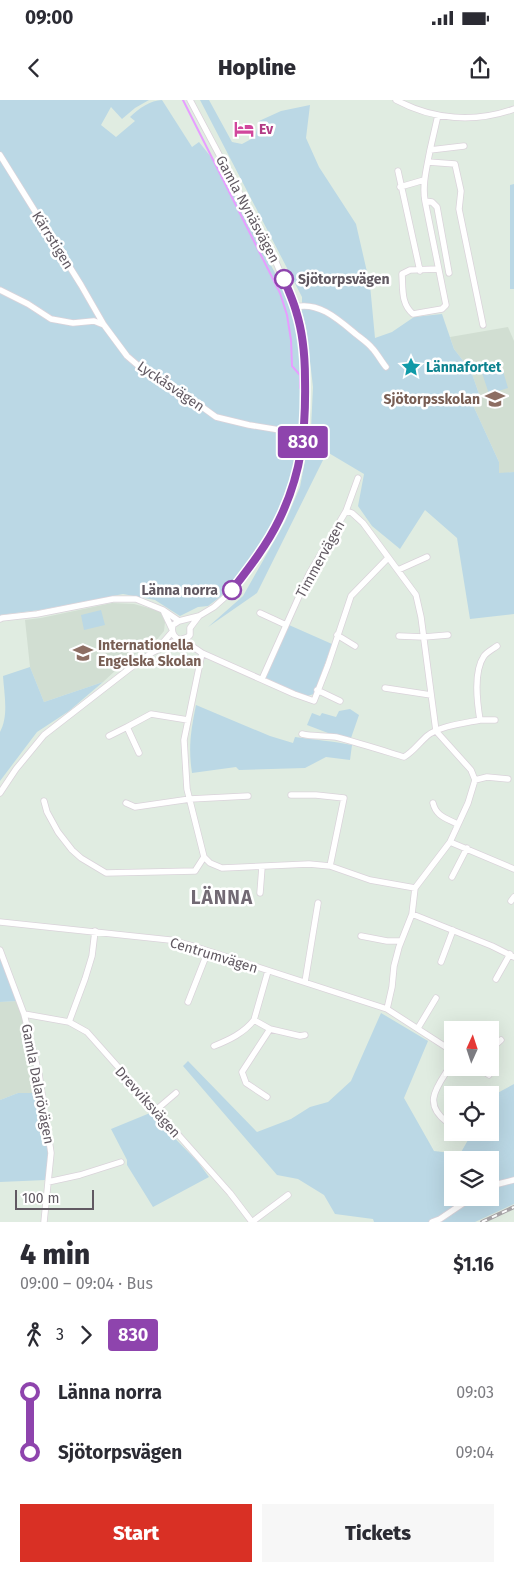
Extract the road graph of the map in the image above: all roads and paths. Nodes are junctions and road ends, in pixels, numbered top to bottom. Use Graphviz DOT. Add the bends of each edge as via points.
graph roads {
  1 [pos="190,100"];
  2 [pos="396,100"];
  3 [pos="514,109"];
  4 [pos="438,115"];
  5 [pos="464,146"];
  6 [pos="430,150"];
  7 [pos="0,156"];
  8 [pos="428,162"];
  9 [pos="398,171"];
  10 [pos="424,180"];
  11 [pos="400,187"];
  12 [pos="425,201"];
  13 [pos="438,270"];
  14 [pos="420,271"];
  15 [pos="449,273"];
  16 [pos="0,290"];
  17 [pos="295,307"];
  18 [pos="104,325"];
  19 [pos="483,325"];
  20 [pos="386,367"];
  21 [pos="304,434"];
  22 [pos="358,478"];
  23 [pos="351,511"];
  24 [pos="427,557"];
  25 [pos="388,558"];
  26 [pos="398,570"];
  27 [pos="162,610"];
  28 [pos="260,613"];
  29 [pos="199,616"];
  30 [pos="0,619"];
  31 [pos="181,621"];
  32 [pos="286,625"];
  33 [pos="172,630"];
  34 [pos="190,632"];
  35 [pos="448,634"];
  36 [pos="337,635"];
  37 [pos="399,636"];
  38 [pos="424,638"];
  39 [pos="181,640"];
  40 [pos="355,646"];
  41 [pos="497,646"];
  42 [pos="195,648"];
  43 [pos="153,652"];
  44 [pos="202,654"];
  45 [pos="262,679"];
  46 [pos="385,688"];
  47 [pos="317,690"];
  48 [pos="431,695"];
  49 [pos="340,701"];
  50 [pos="188,720"];
  51 [pos="480,720"];
  52 [pos="495,720"];
  53 [pos="127,727"];
  54 [pos="436,731"];
  55 [pos="302,734"];
  56 [pos="109,736"];
  57 [pos="139,753"];
  58 [pos="508,778"];
  59 [pos="475,780"];
  60 [pos="0,793"];
  61 [pos="248,796"];
  62 [pos="292,796"];
  63 [pos="190,799"];
  64 [pos="44,801"];
  65 [pos="126,803"];
  66 [pos="433,803"];
  67 [pos="458,824"];
  68 [pos="450,842"];
  69 [pos="467,848"];
  70 [pos="204,857"];
  71 [pos="330,866"];
  72 [pos="262,867"];
  73 [pos="514,869"];
  74 [pos="452,877"];
  75 [pos="415,888"];
  76 [pos="260,893"];
  77 [pos="318,903"];
  78 [pos="412,914"];
  79 [pos="0,922"];
  80 [pos="453,930"];
  81 [pos="95,931"];
  82 [pos="361,936"];
  83 [pos="401,941"];
  84 [pos="0,950"];
  85 [pos="208,951"];
  86 [pos="512,956"];
  87 [pos="441,962"];
  88 [pos="268,971"];
  89 [pos="496,978"];
  90 [pos="304,982"];
  91 [pos="436,998"];
  92 [pos="188,1002"];
  93 [pos="387,1009"];
  94 [pos="24,1014"];
  95 [pos="254,1020"];
  96 [pos="69,1022"];
  97 [pos="418,1028"];
  98 [pos="270,1029"];
  99 [pos="305,1035"];
  100 [pos="502,1040"];
  101 [pos="499,1042"];
  102 [pos="214,1046"];
  103 [pos="444,1046"];
  104 [pos="444,1076"];
  105 [pos="176,1093"];
  106 [pos="267,1097"];
  107 [pos="156,1110"];
  108 [pos="444,1120"];
  109 [pos="121,1162"];
  110 [pos="514,1180"];
  111 [pos="48,1182"];
  112 [pos="499,1184"];
  113 [pos="288,1195"];
  114 [pos="459,1206"];
  115 [pos="44,1222"];
  116 [pos="252,1222"];
  117 [pos="432,1222"];
  1 -- 17 [label="street, Gamla Nynäsvägen" via="275,260"];
  2 -- 4 [label="street"];
  3 -- 4 [label="street" via="491,116 462,118"];
  4 -- 6 [label="street"];
  5 -- 6 [label="street"];
  6 -- 8 [label="street"];
  7 -- 18 [label="street, Kärrstigen"];
  8 -- 10 [label="street"];
  8 -- 19 [label="street" via="455,164 461,191 459,210"];
  9 -- 11 [label="street"];
  10 -- 11 [label="street"];
  10 -- 12 [label="street"];
  11 -- 14 [label="street"];
  12 -- 13 [label="street"];
  12 -- 15 [label="street" via="437,207"];
  13 -- 14 [label="street"];
  13 -- 14 [label="street" via="446,305 442,309 413,314 407,309 402,294 402,274 410,270"];
  16 -- 18 [label="street" via="51,319 73,323 94,321"];
  17 -- 20 [label="street" via="312,306 340,321 372,348"];
  17 -- 21 [label="street, Gamla Nynäsvägen" via="305,358"];
  18 -- 21 [label="street, Lyckåsvägen" via="126,356 148,374 216,417"];
  21 -- 29 [label="street, Gamla Nynäsvägen" via="296,476 274,529 232,591"];
  22 -- 23 [label="street"];
  23 -- 25 [label="street, Timmervägen"];
  23 -- 32 [label="street, Timmervägen" via="309,574"];
  24 -- 26 [label="street"];
  25 -- 26 [label="street, Timmervägen"];
  25 -- 36 [label="street" via="351,596"];
  26 -- 38 [label="street, Timmervägen" via="419,602"];
  27 -- 30 [label="street" via="136,600 113,599"];
  27 -- 31 [label="street"];
  27 -- 33 [label="street"];
  28 -- 32 [label="street"];
  29 -- 31 [label="street, Gamla Nynäsvägen"];
  29 -- 34 [label="street, Gamla Nynäsvägen"];
  31 -- 33 [label="street, Gamla Nynäsvägen"];
  31 -- 34 [label="street" via="189,625"];
  32 -- 45 [label="street, Timmervägen"];
  33 -- 39 [label="street"];
  33 -- 43 [label="street, Gamla Nynäsvägen"];
  34 -- 39 [label="street, Gamla Nynäsvägen"];
  34 -- 42 [label="street"];
  35 -- 38 [label="street"];
  36 -- 40 [label="street"];
  36 -- 47 [label="street"];
  37 -- 38 [label="street"];
  38 -- 48 [label="street, Timmervägen"];
  39 -- 42 [label="street"];
  39 -- 43 [label="street, Gamla Nynäsvägen"];
  41 -- 51 [label="street" via="485,655 480,665 476,687"];
  42 -- 44 [label="street"];
  43 -- 60 [label="street, Gamla Nynäsvägen" via="44,735"];
  44 -- 45 [label="street"];
  44 -- 50 [label="street"];
  45 -- 47 [label="street" via="314,701"];
  46 -- 48 [label="street"];
  47 -- 49 [label="street"];
  48 -- 54 [label="street, Timmervägen"];
  50 -- 53 [label="street" via="151,714"];
  50 -- 63 [label="street" via="184,740"];
  51 -- 52 [label="street"];
  51 -- 54 [label="street"];
  53 -- 56 [label="street"];
  53 -- 57 [label="street"];
  54 -- 55 [label="street" via="404,757 336,737"];
  54 -- 59 [label="street" via="471,770"];
  58 -- 59 [label="street"];
  59 -- 67 [label="street"];
  61 -- 63 [label="street"];
  62 -- 71 [label="street" via="344,798"];
  63 -- 65 [label="street" via="135,807"];
  63 -- 70 [label="street"];
  64 -- 70 [label="street" via="58,832 72,850 106,873 195,871"];
  66 -- 67 [label="street" via="439,815"];
  67 -- 68 [label="street"];
  68 -- 69 [label="street"];
  68 -- 75 [label="street"];
  69 -- 73 [label="street"];
  69 -- 74 [label="street"];
  70 -- 72 [label="street" via="222,868"];
  71 -- 72 [label="street"];
  71 -- 75 [label="street" via="370,880"];
  72 -- 76 [label="street"];
  75 -- 78 [label="street"];
  77 -- 90 [label="street"];
  78 -- 80 [label="street"];
  78 -- 83 [label="street"];
  79 -- 81 [label="street, Centrumvägen"];
  80 -- 86 [label="street"];
  80 -- 87 [label="street"];
  81 -- 85 [label="street, Centrumvägen" via="170,940"];
  81 -- 96 [label="street" via="92,956"];
  82 -- 83 [label="street"];
  83 -- 93 [label="street"];
  84 -- 94 [label="street, Gamla Dalarövägen"];
  85 -- 88 [label="street, Centrumvägen"];
  85 -- 92 [label="street"];
  86 -- 89 [label="street"];
  88 -- 90 [label="street, Centrumvägen"];
  88 -- 95 [label="street"];
  90 -- 93 [label="street, Centrumvägen"];
  91 -- 97 [label="street"];
  93 -- 97 [label="street, Centrumvägen"];
  94 -- 96 [label="street, Drevviksvägen"];
  94 -- 111 [label="street, Gamla Dalarövägen" via="39,1074 51,1153"];
  95 -- 98 [label="street"];
  95 -- 102 [label="street" via="248,1028"];
  96 -- 107 [label="street, Drevviksvägen" via="86,1032"];
  97 -- 103 [label="street, Centrumvägen"];
  98 -- 99 [label="street"];
  98 -- 106 [label="street" via="242,1072 246,1083"];
  100 -- 101 [label="street"];
  104 -- 108 [label="street" via="432,1102 438,1116"];
  105 -- 107 [label="street"];
  107 -- 116 [label="street, Drevviksvägen"];
  109 -- 111 [label="street"];
  110 -- 112 [label="street"];
  111 -- 115 [label="street, Gamla Dalarövägen"];
  113 -- 116 [label="street"];
  114 -- 117 [label="street"];
}
